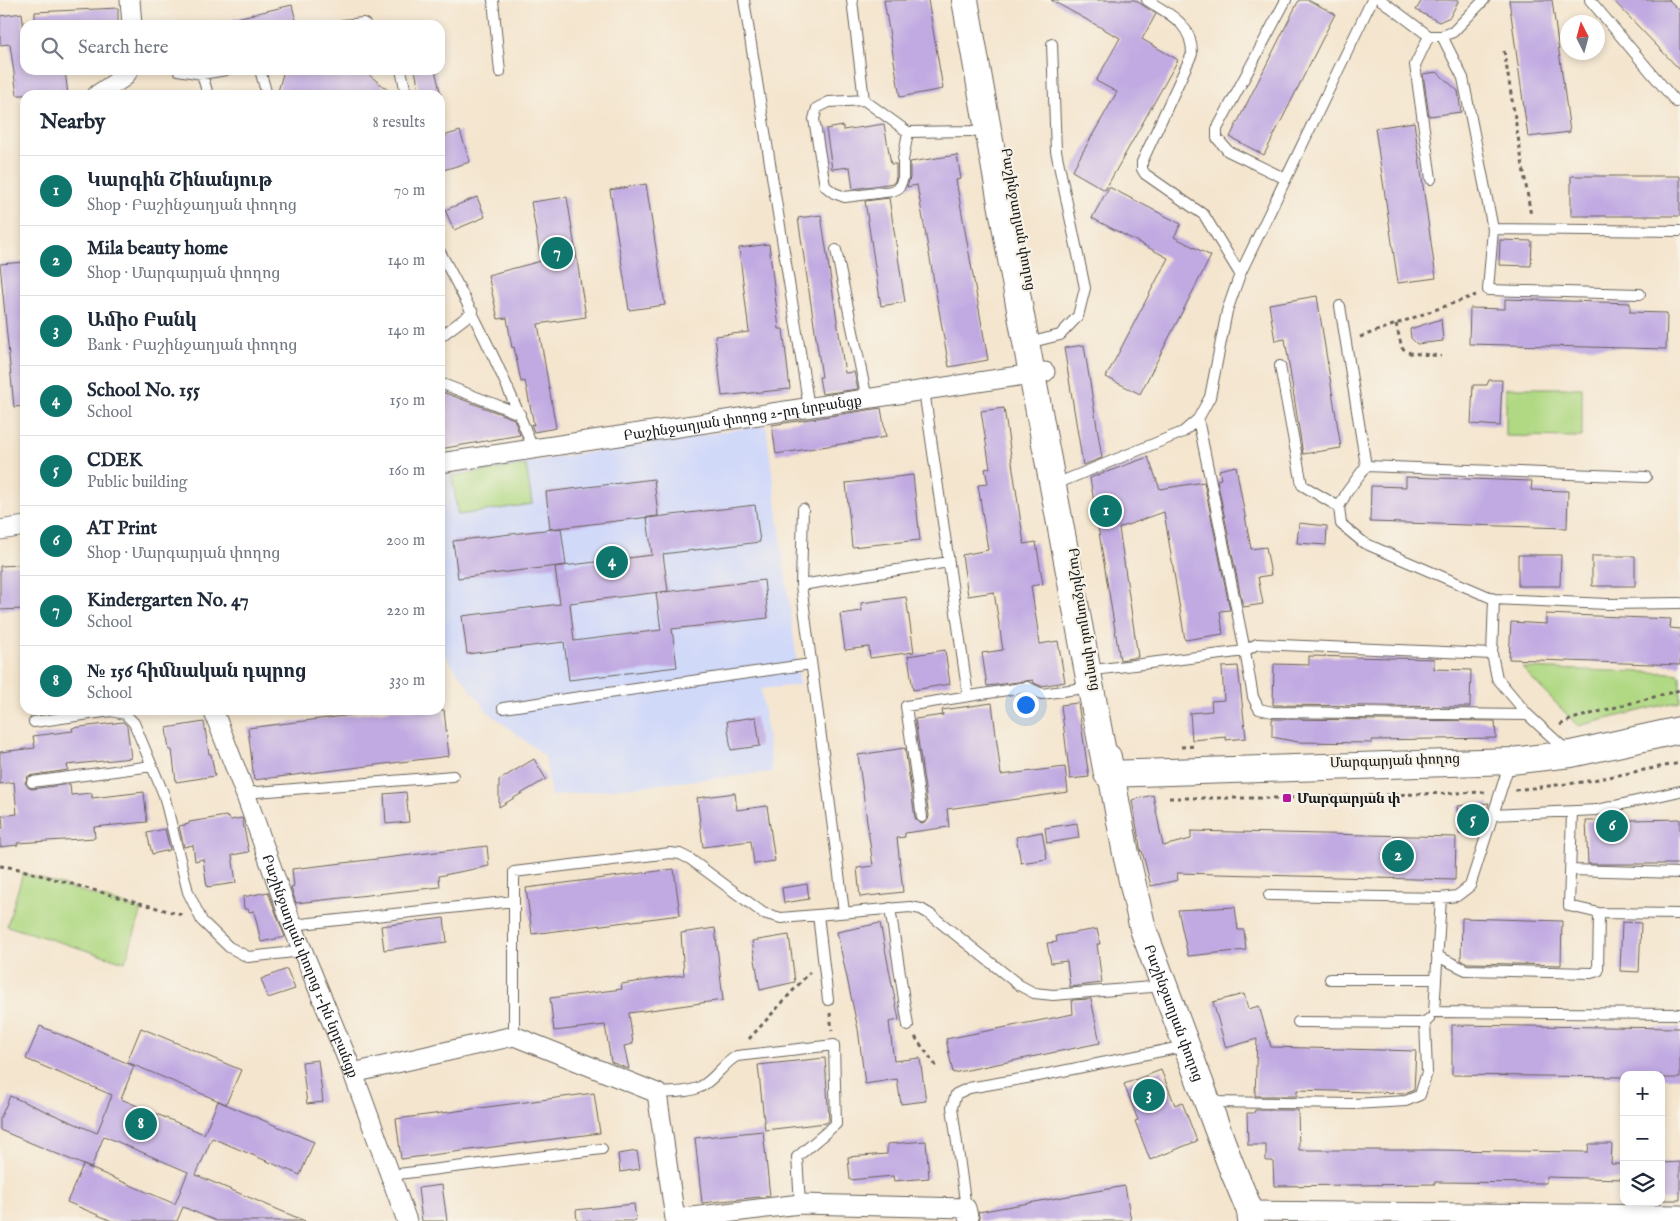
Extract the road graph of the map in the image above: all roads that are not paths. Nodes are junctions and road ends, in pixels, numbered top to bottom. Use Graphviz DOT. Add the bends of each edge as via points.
graph roads {
  1 [pos="130,0"];
  2 [pos="493,0"];
  3 [pos="744,0"];
  4 [pos="852,0"];
  5 [pos="965,0"];
  6 [pos="981,0"];
  7 [pos="1147,0"];
  8 [pos="1286,0"];
  9 [pos="1372,0"];
  10 [pos="1381,0"];
  11 [pos="1484,0"];
  12 [pos="1590,0"];
  13 [pos="132,20"];
  14 [pos="1429,36"];
  15 [pos="1442,36"];
  16 [pos="1052,44"];
  17 [pos="500,72"];
  18 [pos="125,75"];
  19 [pos="202,75"];
  20 [pos="261,75"];
  21 [pos="401,75"];
  22 [pos="104,90"];
  23 [pos="207,90"];
  24 [pos="266,90"];
  25 [pos="405,90"];
  26 [pos="864,100"];
  27 [pos="1676,102"];
  28 [pos="988,128"];
  29 [pos="908,132"];
  30 [pos="1286,179"];
  31 [pos="1431,179"];
  32 [pos="1494,229"];
  33 [pos="1680,231"];
  34 [pos="836,250"];
  35 [pos="445,261"];
  36 [pos="1240,274"];
  37 [pos="1640,294"];
  38 [pos="1340,306"];
  39 [pos="473,312"];
  40 [pos="445,333"];
  41 [pos="1040,340"];
  42 [pos="1280,366"];
  43 [pos="1039,373"];
  44 [pos="445,385"];
  45 [pos="924,390"];
  46 [pos="867,399"];
  47 [pos="809,408"];
  48 [pos="520,414"];
  49 [pos="1198,418"];
  50 [pos="533,449"];
  51 [pos="445,462"];
  52 [pos="1366,466"];
  53 [pos="1646,477"];
  54 [pos="1063,481"];
  55 [pos="1339,506"];
  56 [pos="803,509"];
  57 [pos="20,527"];
  58 [pos="0,530"];
  59 [pos="949,562"];
  60 [pos="801,586"];
  61 [pos="1494,599"];
  62 [pos="1680,604"];
  63 [pos="1245,651"];
  64 [pos="1492,654"];
  65 [pos="811,664"];
  66 [pos="1092,679"];
  67 [pos="968,696"];
  68 [pos="503,708"];
  69 [pos="1528,714"];
  70 [pos="82,715"];
  71 [pos="127,715"];
  72 [pos="215,715"];
  73 [pos="34,722"];
  74 [pos="1680,725"];
  75 [pos="1680,730"];
  76 [pos="1566,750"];
  77 [pos="1511,758"];
  78 [pos="152,766"];
  79 [pos="1108,772"];
  80 [pos="453,776"];
  81 [pos="32,782"];
  82 [pos="1680,791"];
  83 [pos="245,793"];
  84 [pos="1572,812"];
  85 [pos="1493,815"];
  86 [pos="922,817"];
  87 [pos="1570,870"];
  88 [pos="1680,873"];
  89 [pos="1269,895"];
  90 [pos="1441,898"];
  91 [pos="514,901"];
  92 [pos="890,908"];
  93 [pos="844,912"];
  94 [pos="1599,913"];
  95 [pos="1680,914"];
  96 [pos="818,915"];
  97 [pos="292,925"];
  98 [pos="304,951"];
  99 [pos="1437,956"];
  100 [pos="1330,979"];
  101 [pos="1435,980"];
  102 [pos="1164,986"];
  103 [pos="828,1000"];
  104 [pos="1434,1012"];
  105 [pos="1680,1014"];
  106 [pos="1298,1022"];
  107 [pos="1425,1022"];
  108 [pos="908,1026"];
  109 [pos="514,1036"];
  110 [pos="1187,1046"];
  111 [pos="352,1073"];
  112 [pos="657,1093"];
  113 [pos="1209,1102"];
  114 [pos="602,1149"];
  115 [pos="390,1175"];
  116 [pos="800,1204"];
  117 [pos="967,1215"];
  118 [pos="1680,1215"];
  119 [pos="1250,1216"];
  120 [pos="675,1220"];
  121 [pos="407,1221"];
  1 -- 13 [label="street"];
  2 -- 17 [label="lane"];
  3 -- 47 [label="lane"];
  4 -- 26 [label="lane"];
  5 -- 28 [label="main road, Բաշինջաղյան փողոց"];
  6 -- 41 [label="main road, Բաշինջաղյան փողոց"];
  7 -- 36 [label="lane" via="1184,26 1192,44 1192,54 1142,162 1142,169 1204,215"];
  8 -- 30 [label="lane" via="1217,129 1217,138 1228,151"];
  9 -- 30 [label="lane"];
  10 -- 14 [label="lane"];
  11 -- 15 [label="lane" via="1453,32"];
  12 -- 27 [label="lane"];
  14 -- 15 [label="lane"];
  14 -- 31 [label="lane" via="1415,65"];
  15 -- 32 [label="lane" via="1462,78"];
  16 -- 41 [label="lane" via="1056,151 1084,288 1078,316 1060,334"];
  18 -- 22 [label="street"];
  19 -- 23 [label="lane"];
  20 -- 24 [label="lane"];
  21 -- 25 [label="lane"];
  26 -- 29 [label="lane"];
  26 -- 29 [label="lane" via="829,102 817,108 814,119 825,186 834,193 845,197 899,188"];
  28 -- 29 [label="lane"];
  28 -- 43 [label="main road, Բաշինջաղյան փողոց"];
  30 -- 36 [label="lane"];
  32 -- 33 [label="lane"];
  32 -- 37 [label="lane" via="1488,290"];
  34 -- 46 [label="lane"];
  35 -- 39 [label="lane"];
  36 -- 49 [label="lane" via="1227,311 1210,397"];
  38 -- 52 [label="lane"];
  39 -- 40 [label="lane"];
  39 -- 48 [label="lane"];
  41 -- 43 [label="main road, Բաշինջաղյան փողոց"];
  42 -- 55 [label="lane" via="1302,485"];
  43 -- 45 [label="street, Բաշինջաղյան փողոց 2-րդ նրբանցք"];
  43 -- 54 [label="main road, Բաշինջաղյան փողոց"];
  43 -- 66 [label="main road, Բաշինջաղյան փողոց"];
  44 -- 48 [label="lane"];
  45 -- 46 [label="street, Բաշինջաղյան փողոց 2-րդ նրբանցք"];
  45 -- 59 [label="lane"];
  46 -- 47 [label="street, Բաշինջաղյան փողոց 2-րդ նրբանցք"];
  47 -- 50 [label="street, Բաշինջաղյան փողոց 2-րդ նրբանցք"];
  48 -- 50 [label="lane"];
  49 -- 54 [label="lane" via="1183,432"];
  49 -- 63 [label="lane"];
  50 -- 51 [label="street, Բաշինջաղյան փողոց 2-րդ նրբանցք"];
  52 -- 53 [label="lane"];
  52 -- 55 [label="lane"];
  54 -- 66 [label="main road, Բաշինջաղյան փողոց"];
  55 -- 61 [label="lane" via="1341,524 1364,543"];
  56 -- 60 [label="lane"];
  57 -- 58 [label="street"];
  59 -- 60 [label="lane"];
  59 -- 67 [label="lane"];
  60 -- 65 [label="lane"];
  61 -- 62 [label="lane"];
  61 -- 64 [label="lane"];
  63 -- 64 [label="lane" via="1257,644"];
  63 -- 66 [label="lane"];
  63 -- 69 [label="lane" via="1253,697 1259,709 1273,712"];
  64 -- 69 [label="lane" via="1497,678"];
  65 -- 68 [label="lane"];
  65 -- 93 [label="lane"];
  66 -- 67 [label="lane" via="1042,694 1027,687"];
  66 -- 79 [label="main road, Բաշինջաղյան փողոց"];
  67 -- 86 [label="lane" via="906,706"];
  69 -- 76 [label="lane"];
  70 -- 73 [label="lane"];
  71 -- 78 [label="lane" via="134,722"];
  72 -- 83 [label="street, Բաշինջաղյան փողոց 1-ին նրբանցք"];
  74 -- 76 [label="main road, Մարգարյան փողոց"];
  75 -- 77 [label="main road, Մարգարյան փողոց" via="1571,754"];
  76 -- 77 [label="main road, Մարգարյան փողոց"];
  77 -- 79 [label="main road, Մարգարյան փողոց"];
  77 -- 85 [label="lane"];
  78 -- 81 [label="lane"];
  78 -- 98 [label="lane" via="164,795 188,892 202,920 228,947 248,957"];
  79 -- 102 [label="main road, Բաշինջաղյան փողոց" via="1143,929"];
  80 -- 83 [label="lane"];
  82 -- 84 [label="lane" via="1597,810"];
  83 -- 97 [label="street, Բաշինջաղյան փողոց 1-ին նրբանցք"];
  84 -- 85 [label="lane"];
  84 -- 87 [label="lane"];
  85 -- 90 [label="lane" via="1470,886 1457,896"];
  87 -- 88 [label="lane"];
  87 -- 94 [label="lane" via="1569,906"];
  89 -- 90 [label="lane"];
  90 -- 99 [label="lane"];
  91 -- 96 [label="lane" via="514,872 670,853 690,859 763,913 782,918"];
  91 -- 97 [label="lane"];
  91 -- 109 [label="lane"];
  92 -- 93 [label="lane"];
  92 -- 102 [label="lane" via="921,909 1019,985 1034,993 1053,995"];
  92 -- 108 [label="lane"];
  93 -- 96 [label="lane"];
  94 -- 95 [label="lane"];
  94 -- 99 [label="lane" via="1598,971 1591,973 1466,970"];
  96 -- 103 [label="lane"];
  97 -- 98 [label="street, Բաշինջաղյան փողոց 1-ին նրբանցք"];
  98 -- 111 [label="street, Բաշինջաղյան փողոց 1-ին նրբանցք"];
  99 -- 101 [label="lane"];
  100 -- 101 [label="lane"];
  101 -- 104 [label="lane"];
  102 -- 110 [label="main road, Բաշինջաղյան փողոց"];
  104 -- 105 [label="lane"];
  104 -- 107 [label="lane"];
  106 -- 107 [label="lane"];
  107 -- 113 [label="lane" via="1427,1072 1420,1095 1406,1101 1354,1104"];
  109 -- 111 [label="street"];
  109 -- 112 [label="street"];
  110 -- 113 [label="main road, Բաշինջաղյան փողոց"];
  110 -- 117 [label="lane" via="969,1088 956,1094 952,1107"];
  111 -- 115 [label="street, Բաշինջաղյան փողոց 1-ին նրբանցք"];
  112 -- 116 [label="lane" via="701,1086 737,1056 834,1045 836,1124 798,1157"];
  112 -- 120 [label="street"];
  113 -- 119 [label="main road, Բաշինջաղյան փողոց"];
  114 -- 115 [label="lane"];
  115 -- 121 [label="street, Բաշինջաղյան փողոց 1-ին նրբանցք"];
  116 -- 117 [label="street"];
  116 -- 120 [label="street"];
  118 -- 119 [label="street"];
}
